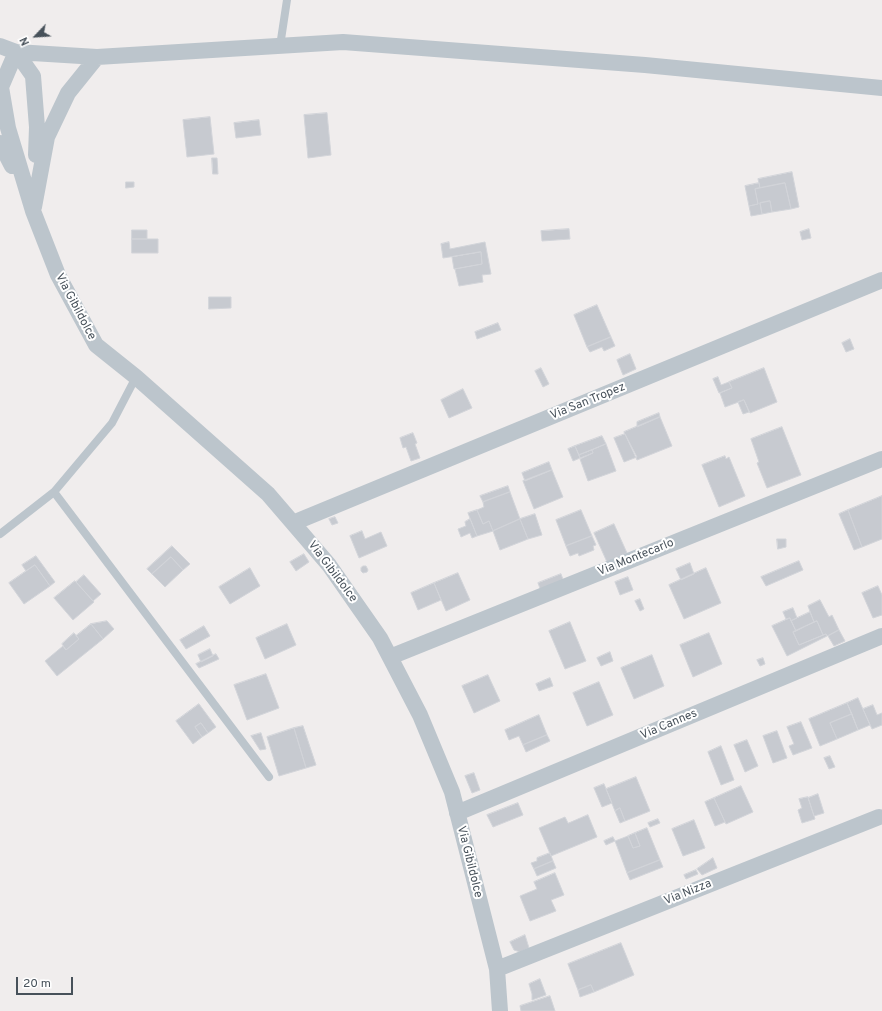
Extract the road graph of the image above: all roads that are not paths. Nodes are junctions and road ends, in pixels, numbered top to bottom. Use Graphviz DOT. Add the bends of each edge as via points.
graph roads {
  1 [pos="287,0"];
  2 [pos="0,46"];
  3 [pos="280,46"];
  4 [pos="16,52"];
  5 [pos="97,57"];
  6 [pos="882,88"];
  7 [pos="0,143"];
  8 [pos="33,211"];
  9 [pos="882,280"];
  10 [pos="136,377"];
  11 [pos="882,459"];
  12 [pos="54,492"];
  13 [pos="293,524"];
  14 [pos="0,534"];
  15 [pos="882,636"];
  16 [pos="390,657"];
  17 [pos="270,777"];
  18 [pos="457,814"];
  19 [pos="878,816"];
  20 [pos="497,969"];
  21 [pos="500,1011"];
  1 -- 3 [label="lane"];
  2 -- 4 [label="street"];
  3 -- 5 [label="street"];
  3 -- 6 [label="street" via="343,42 645,65"];
  4 -- 5 [label="street"];
  4 -- 8 [label="street" via="33,76 37,127"];
  4 -- 8 [label="street" via="1,87 8,128"];
  5 -- 8 [label="street" via="68,93 47,137"];
  7 -- 8 [label="street"];
  8 -- 10 [label="street, Via Gibildolce" via="58,275 96,345"];
  9 -- 13 [label="street, Via San Tropez"];
  10 -- 12 [label="lane" via="112,423"];
  10 -- 13 [label="street, Via Gibildolce" via="268,494"];
  11 -- 16 [label="street, Via Montecarlo"];
  12 -- 14 [label="lane"];
  12 -- 17 [label="lane"];
  13 -- 16 [label="street, Via Gibildolce" via="329,566 380,638"];
  15 -- 18 [label="street, Via Cannes"];
  16 -- 18 [label="street, Via Gibildolce" via="420,715 452,792"];
  18 -- 20 [label="street, Via Gibildolce"];
  19 -- 20 [label="street, Via Nizza"];
  20 -- 21 [label="street, Via Gibildolce"];
}
